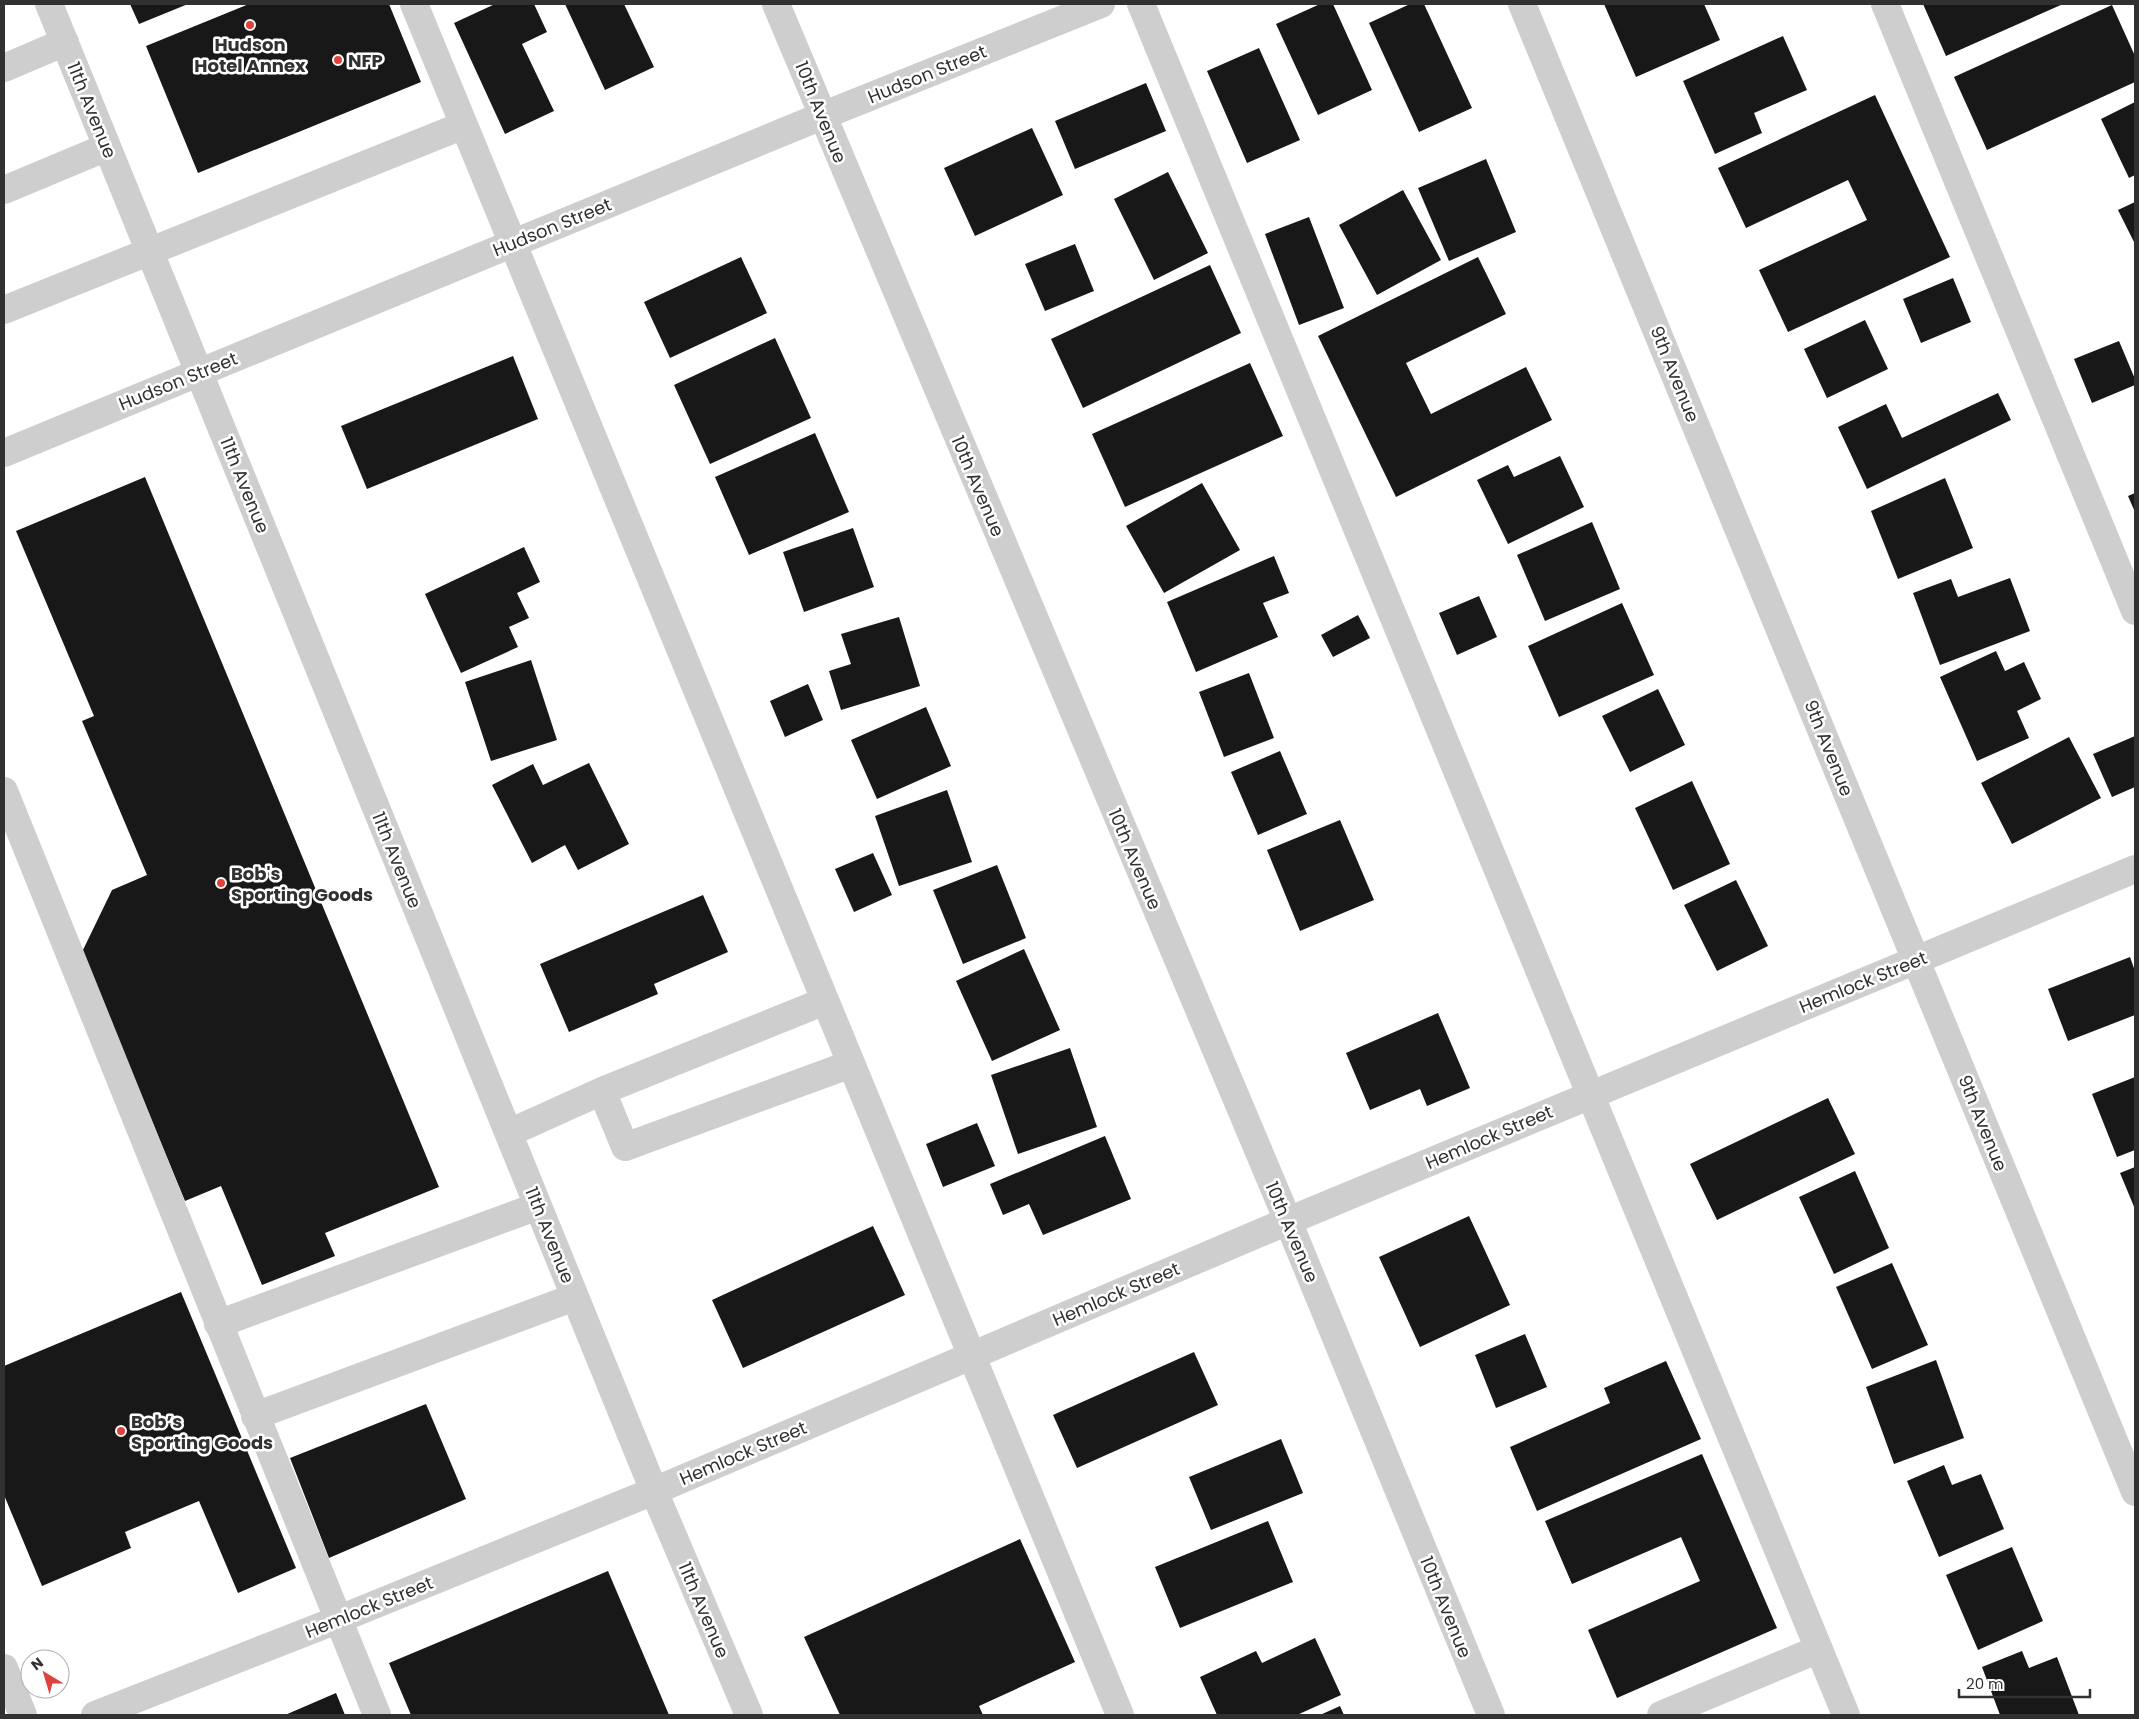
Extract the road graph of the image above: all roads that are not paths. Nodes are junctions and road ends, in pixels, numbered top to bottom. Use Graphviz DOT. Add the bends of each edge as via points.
graph roads {
  1 [pos="49,4"];
  2 [pos="414,4"];
  3 [pos="776,4"];
  4 [pos="1101,4"];
  5 [pos="1141,4"];
  6 [pos="1522,4"];
  7 [pos="1885,4"];
  8 [pos="65,42"];
  9 [pos="4,68"];
  10 [pos="822,116"];
  11 [pos="464,125"];
  12 [pos="107,147"];
  13 [pos="4,190"];
  14 [pos="512,243"];
  15 [pos="150,253"];
  16 [pos="4,310"];
  17 [pos="199,372"];
  18 [pos="4,453"];
  19 [pos="2135,611"];
  20 [pos="4,790"];
  21 [pos="2135,869"];
  22 [pos="1916,960"];
  23 [pos="825,1001"];
  24 [pos="851,1064"];
  25 [pos="602,1091"];
  26 [pos="1590,1095"];
  27 [pos="508,1134"];
  28 [pos="538,1206"];
  29 [pos="1288,1221"];
  30 [pos="575,1297"];
  31 [pos="218,1324"];
  32 [pos="971,1355"];
  33 [pos="255,1416"];
  34 [pos="654,1491"];
  35 [pos="2135,1492"];
  36 [pos="337,1620"];
  37 [pos="1819,1649"];
  38 [pos="4,1668"];
  39 [pos="23,1715"];
  40 [pos="95,1715"];
  41 [pos="377,1715"];
  42 [pos="749,1715"];
  43 [pos="1120,1715"];
  44 [pos="1491,1715"];
  45 [pos="1661,1715"];
  46 [pos="1846,1715"];
  1 -- 8 [label="street, 11th Avenue"];
  2 -- 11 [label="street"];
  3 -- 10 [label="street, 10th Avenue"];
  4 -- 10 [label="street, Hudson Street"];
  5 -- 26 [label="street"];
  6 -- 22 [label="street, 9th Avenue"];
  7 -- 19 [label="street"];
  8 -- 9 [label="street"];
  8 -- 12 [label="street, 11th Avenue"];
  10 -- 14 [label="street, Hudson Street"];
  10 -- 29 [label="street, 10th Avenue"];
  11 -- 14 [label="street"];
  11 -- 15 [label="street"];
  12 -- 13 [label="street"];
  12 -- 15 [label="street, 11th Avenue"];
  14 -- 17 [label="street, Hudson Street"];
  14 -- 23 [label="street"];
  15 -- 16 [label="street"];
  15 -- 17 [label="street, 11th Avenue"];
  17 -- 18 [label="street, Hudson Street"];
  17 -- 27 [label="street, 11th Avenue"];
  20 -- 31 [label="street"];
  21 -- 22 [label="street, Hemlock Street"];
  22 -- 26 [label="street, Hemlock Street"];
  22 -- 35 [label="street, 9th Avenue"];
  23 -- 24 [label="street"];
  23 -- 25 [label="street"];
  24 -- 25 [label="street" via="624,1147"];
  24 -- 32 [label="street"];
  25 -- 27 [label="street"];
  26 -- 29 [label="street, Hemlock Street"];
  26 -- 37 [label="street"];
  27 -- 28 [label="street, 11th Avenue"];
  28 -- 30 [label="street, 11th Avenue"];
  28 -- 31 [label="street"];
  29 -- 32 [label="street, Hemlock Street"];
  29 -- 44 [label="street, 10th Avenue"];
  30 -- 33 [label="street"];
  30 -- 34 [label="street, 11th Avenue"];
  31 -- 33 [label="street"];
  32 -- 34 [label="street, Hemlock Street"];
  32 -- 43 [label="street"];
  33 -- 36 [label="street"];
  34 -- 36 [label="street, Hemlock Street"];
  34 -- 42 [label="street, 11th Avenue"];
  36 -- 40 [label="street, Hemlock Street"];
  36 -- 41 [label="street"];
  37 -- 45 [label="street"];
  37 -- 46 [label="street"];
  38 -- 39 [label="street"];
}
